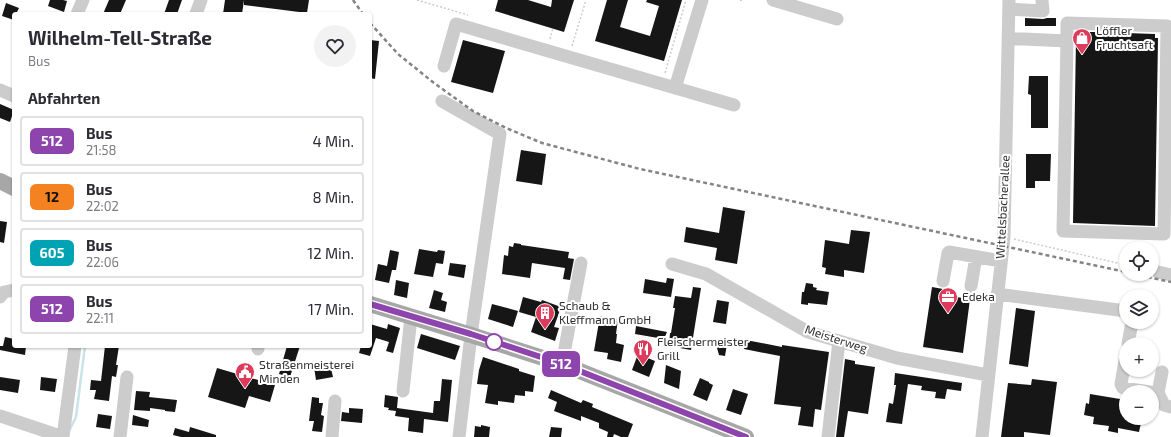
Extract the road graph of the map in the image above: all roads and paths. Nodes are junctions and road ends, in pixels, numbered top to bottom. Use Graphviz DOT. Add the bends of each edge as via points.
graph roads {
  1 [pos="83,0"];
  2 [pos="201,0"];
  3 [pos="417,0"];
  4 [pos="586,0"];
  5 [pos="686,0"];
  6 [pos="702,0"];
  7 [pos="740,0"];
  8 [pos="773,0"];
  9 [pos="743,1"];
  10 [pos="1042,1"];
  11 [pos="1009,4"];
  12 [pos="78,12"];
  13 [pos="197,12"];
  14 [pos="473,17"];
  15 [pos="837,19"];
  16 [pos="553,28"];
  17 [pos="550,40"];
  18 [pos="1008,40"];
  19 [pos="1067,41"];
  20 [pos="572,46"];
  21 [pos="444,66"];
  22 [pos="665,73"];
  23 [pos="675,88"];
  24 [pos="0,90"];
  25 [pos="12,95"];
  26 [pos="442,101"];
  27 [pos="734,105"];
  28 [pos="0,181"];
  29 [pos="12,187"];
  30 [pos="1004,237"];
  31 [pos="976,257"];
  32 [pos="1001,261"];
  33 [pos="581,263"];
  34 [pos="1119,263"];
  35 [pos="672,264"];
  36 [pos="1159,272"];
  37 [pos="1171,275"];
  38 [pos="943,281"];
  39 [pos="971,286"];
  40 [pos="12,290"];
  41 [pos="997,294"];
  42 [pos="0,297"];
  43 [pos="372,305"];
  44 [pos="1119,310"];
  45 [pos="411,317"];
  46 [pos="471,334"];
  47 [pos="839,341"];
  48 [pos="75,348"];
  49 [pos="562,364"];
  50 [pos="1162,372"];
  51 [pos="988,375"];
  52 [pos="127,377"];
  53 [pos="1156,385"];
  54 [pos="403,391"];
  55 [pos="1159,399"];
  56 [pos="335,401"];
  57 [pos="1171,407"];
  58 [pos="0,416"];
  59 [pos="63,437"];
  60 [pos="120,437"];
  61 [pos="332,437"];
  62 [pos="459,437"];
  63 [pos="746,437"];
  64 [pos="828,437"];
  65 [pos="982,437"];
  1 -- 12 [label="street"];
  2 -- 13 [label="street"];
  3 -- 14 [label="path"];
  4 -- 20 [label="path"];
  5 -- 22 [label="path"];
  6 -- 23 [label="street"];
  7 -- 9 [label="path"];
  8 -- 15 [label="street"];
  10 -- 11 [label="street" via="1043,10"];
  11 -- 18 [label="street, Wittelsbacherallee"];
  16 -- 17 [label="path"];
  18 -- 19 [label="street"];
  18 -- 30 [label="street, Wittelsbacherallee"];
  19 -- 19 [label="street" via="1063,231 1164,234 1167,26 1067,23"];
  21 -- 23 [label="street" via="456,24"];
  23 -- 27 [label="street"];
  24 -- 25 [label="street"];
  26 -- 46 [label="street" via="500,134"];
  28 -- 29 [label="main road"];
  30 -- 32 [label="street, Wittelsbacherallee"];
  30 -- 34 [label="path"];
  31 -- 32 [label="street"];
  31 -- 38 [label="street" via="949,252"];
  31 -- 39 [label="street"];
  32 -- 41 [label="street, Wittelsbacherallee"];
  33 -- 49 [label="street"];
  35 -- 47 [label="street, Meisterweg" via="706,274 808,332"];
  36 -- 37 [label="street"];
  40 -- 42 [label="street" via="4,292"];
  41 -- 44 [label="street"];
  41 -- 51 [label="street, Wittelsbacherallee"];
  43 -- 45 [label="main road"];
  45 -- 46 [label="main road"];
  45 -- 54 [label="street"];
  46 -- 49 [label="main road"];
  46 -- 62 [label="street"];
  47 -- 51 [label="street, Meisterweg" via="897,358"];
  47 -- 64 [label="street"];
  48 -- 59 [label="street"];
  49 -- 63 [label="main road"];
  50 -- 53 [label="street"];
  51 -- 65 [label="street, Wittelsbacherallee"];
  52 -- 60 [label="street"];
  55 -- 57 [label="street" via="1164,405"];
  56 -- 61 [label="street"];
  58 -- 59 [label="street"];
}
